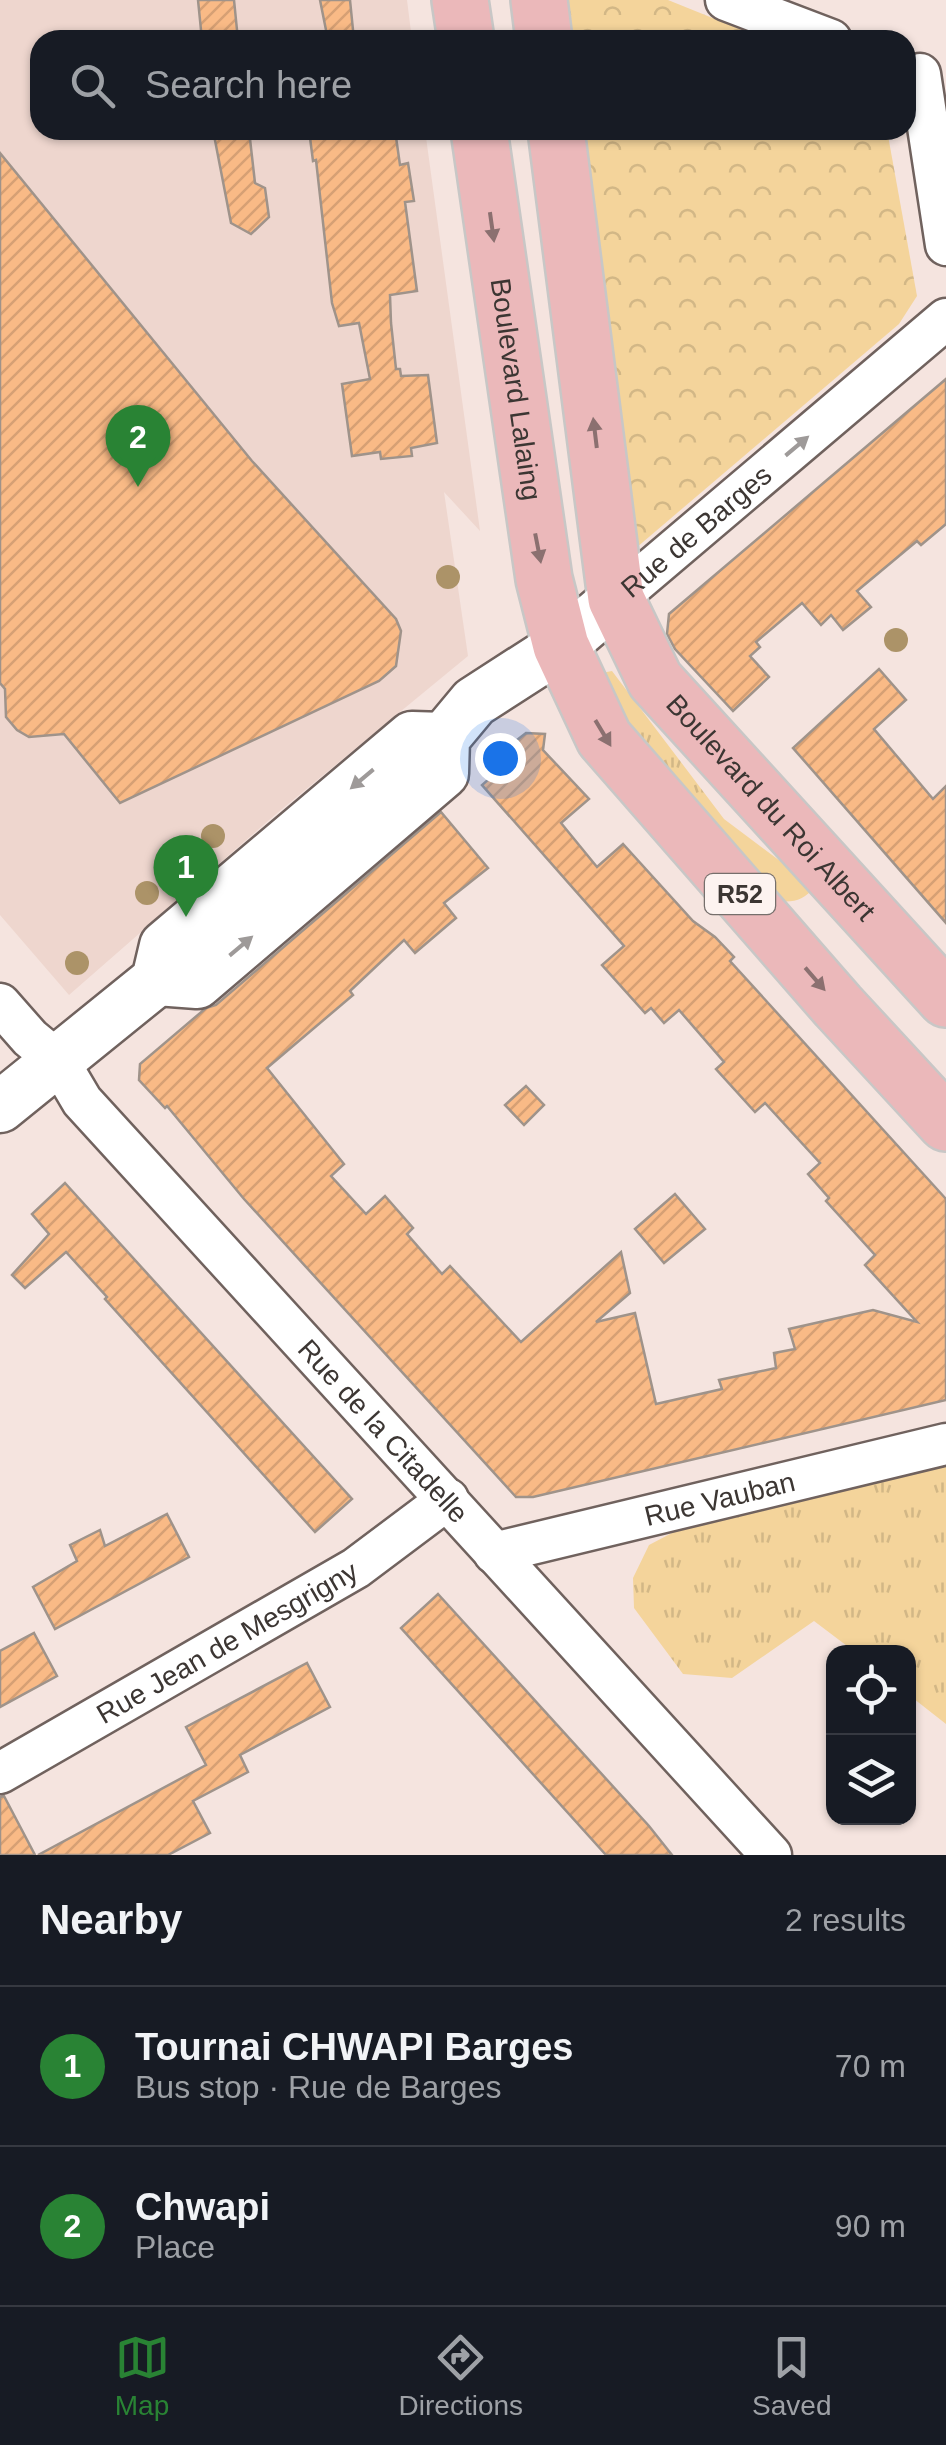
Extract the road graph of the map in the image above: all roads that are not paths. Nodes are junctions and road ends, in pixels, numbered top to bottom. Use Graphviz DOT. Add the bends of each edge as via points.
graph roads {
  1 [pos="460,0"];
  2 [pos="539,0"];
  3 [pos="726,0"];
  4 [pos="464,30"];
  5 [pos="543,30"];
  6 [pos="805,30"];
  7 [pos="924,75"];
  8 [pos="480,140"];
  9 [pos="557,140"];
  10 [pos="946,245"];
  11 [pos="946,319"];
  12 [pos="616,600"];
  13 [pos="561,646"];
  14 [pos="946,999"];
  15 [pos="0,1004"];
  16 [pos="59,1062"];
  17 [pos="0,1107"];
  18 [pos="946,1123"];
  19 [pos="946,1444"];
  20 [pos="448,1498"];
  21 [pos="494,1554"];
  22 [pos="0,1773"];
  23 [pos="771,1855"];
  1 -- 4 [label="main road"];
  2 -- 5 [label="main road"];
  3 -- 6 [label="street"];
  7 -- 10 [label="street"];
  8 -- 13 [label="main road, Boulevard Lalaing / R52, one-way" via="534,522"];
  12 -- 9 [label="main road, one-way"];
  12 -- 11 [label="street, Rue de Barges, one-way"];
  12 -- 13 [label="street, Rue de Barges"];
  12 -- 14 [label="main road, Boulevard du Roi Albert" via="655,680"];
  13 -- 16 [label="street, Rue de Barges" via="474,702 444,738 412,737 165,946 157,980"];
  13 -- 18 [label="main road, R52, one-way" via="604,738"];
  15 -- 16 [label="street, Rue de la Citadelle"];
  16 -- 17 [label="street, Rue de Barges"];
  16 -- 20 [label="street, Rue de la Citadelle" via="82,1101"];
  19 -- 21 [label="street, Rue Vauban"];
  20 -- 21 [label="street, Rue de la Citadelle"];
  20 -- 22 [label="street, Rue Jean de Mesgrigny" via="356,1568"];
  21 -- 23 [label="street, Rue de la Citadelle"];
}
